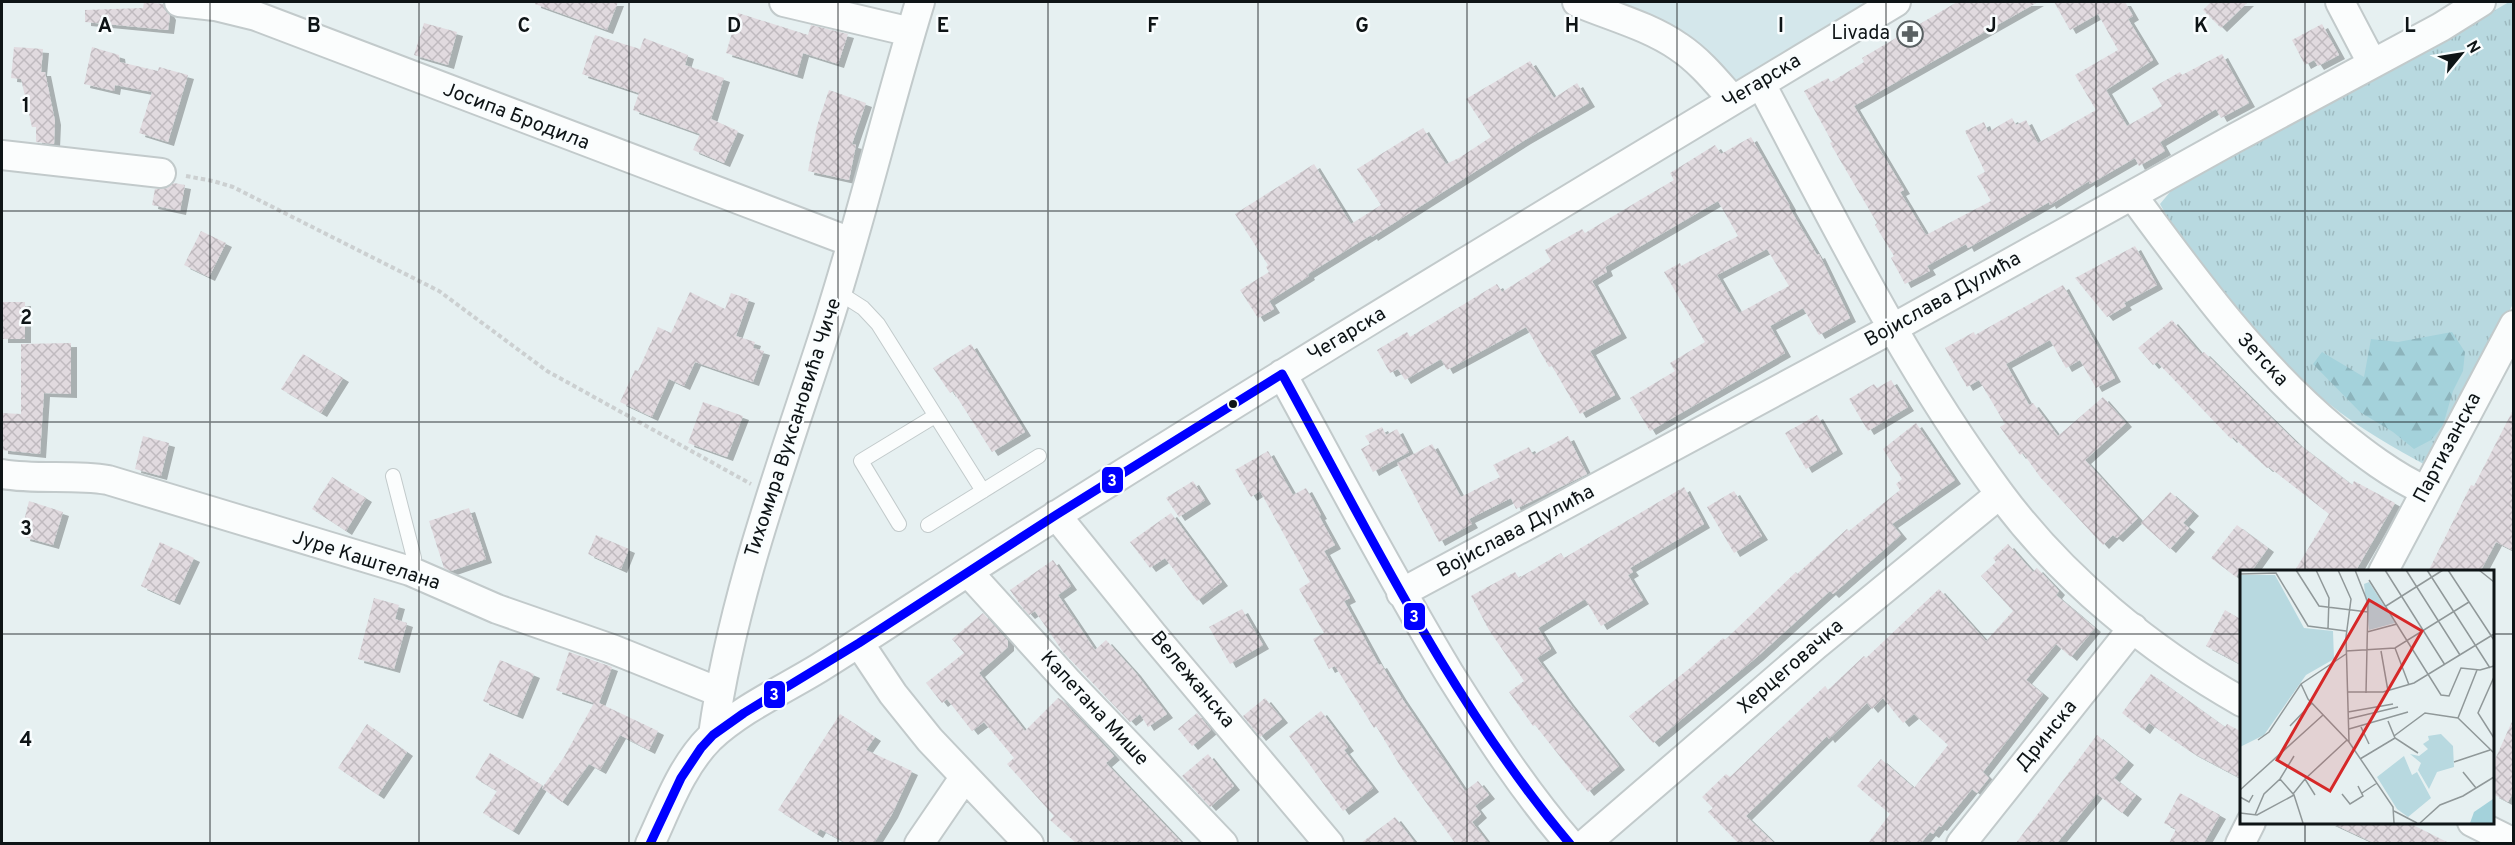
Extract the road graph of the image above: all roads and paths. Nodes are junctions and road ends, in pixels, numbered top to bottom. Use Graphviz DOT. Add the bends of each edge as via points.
graph roads {
  1 [pos="179,2"];
  2 [pos="784,2"];
  3 [pos="920,2"];
  4 [pos="1577,2"];
  5 [pos="1896,2"];
  6 [pos="2340,2"];
  7 [pos="2481,2"];
  8 [pos="911,32"];
  9 [pos="2372,63"];
  10 [pos="1761,84"];
  11 [pos="1732,99"];
  12 [pos="2,155"];
  13 [pos="161,172"];
  14 [pos="2132,195"];
  15 [pos="851,242"];
  16 [pos="838,292"];
  17 [pos="2514,325"];
  18 [pos="1893,328"];
  19 [pos="1282,374"];
  20 [pos="935,416"];
  21 [pos="1039,456"];
  22 [pos="2,474"];
  23 [pos="393,476"];
  24 [pos="2426,490"];
  25 [pos="982,491"];
  26 [pos="2000,494"];
  27 [pos="772,496"];
  28 [pos="1056,515"];
  29 [pos="899,524"];
  30 [pos="928,525"];
  31 [pos="2384,570"];
  32 [pos="410,571"];
  33 [pos="968,572"];
  34 [pos="1401,593"];
  35 [pos="2133,628"];
  36 [pos="860,643"];
  37 [pos="719,692"];
  38 [pos="2240,701"];
  39 [pos="713,735"];
  40 [pos="964,778"];
  41 [pos="2250,824"];
  42 [pos="2476,824"];
  43 [pos="650,843"];
  44 [pos="919,843"];
  45 [pos="1029,843"];
  46 [pos="1223,843"];
  47 [pos="1329,843"];
  48 [pos="1570,843"];
  49 [pos="1585,843"];
  50 [pos="1961,843"];
  51 [pos="2241,843"];
  52 [pos="2514,843"];
  1 -- 15 [label="street, Јосипа Бродила" via="256,16"];
  2 -- 8 [label="street"];
  3 -- 8 [label="street, Тихомира Вуксановића Чиче"];
  4 -- 11 [label="street" via="1677,45"];
  5 -- 10 [label="street, Чегарска"];
  6 -- 9 [label="street"];
  7 -- 9 [label="street, Војислава Дулића"];
  8 -- 15 [label="street, Тихомира Вуксановића Чиче"];
  9 -- 14 [label="street, Војислава Дулића"];
  10 -- 11 [label="street, Чегарска"];
  10 -- 18 [label="street"];
  11 -- 19 [label="street, Чегарска"];
  12 -- 13 [label="street"];
  13 -- 27 [label="path" via="233,187 439,291 548,370"];
  14 -- 18 [label="street, Војислава Дулића"];
  14 -- 24 [label="street, Зетска" via="2220,314 2283,383 2349,441 2409,483"];
  15 -- 16 [label="street, Тихомира Вуксановића Чиче"];
  16 -- 20 [label="lane" via="863,308 878,324"];
  16 -- 27 [label="street, Тихомира Вуксановића Чиче"];
  17 -- 24 [label="street, Партизанска"];
  18 -- 26 [label="street" via="1926,385"];
  18 -- 34 [label="street, Војислава Дулића"];
  19 -- 28 [label="street, Чегарска"];
  19 -- 34 [label="street"];
  20 -- 25 [label="lane"];
  20 -- 29 [label="lane" via="861,461"];
  21 -- 25 [label="lane"];
  22 -- 32 [label="street, Јуре Каштелана" via="108,480"];
  23 -- 32 [label="lane" via="414,558"];
  24 -- 31 [label="street, Партизанска"];
  25 -- 30 [label="lane"];
  26 -- 35 [label="street" via="2057,559"];
  26 -- 49 [label="street, Херцеговачка"];
  27 -- 37 [label="street, Тихомира Вуксановића Чиче" via="743,590"];
  28 -- 33 [label="street, Чегарска"];
  28 -- 47 [label="street, Вележанска"];
  32 -- 37 [label="street, Јуре Каштелана" via="497,609"];
  33 -- 36 [label="street, Чегарска"];
  33 -- 46 [label="street, Капетана Мише" via="1066,681"];
  34 -- 48 [label="street" via="1521,783"];
  35 -- 38 [label="street" via="2203,680"];
  35 -- 50 [label="street, Дринска"];
  36 -- 39 [label="street, Чегарска"];
  36 -- 40 [label="street" via="908,714"];
  37 -- 39 [label="street, Тихомира Вуксановића Чиче"];
  39 -- 43 [label="street" via="681,778"];
  40 -- 44 [label="street"];
  40 -- 45 [label="street"];
  41 -- 51 [label="street"];
  42 -- 52 [label="street"];
}
